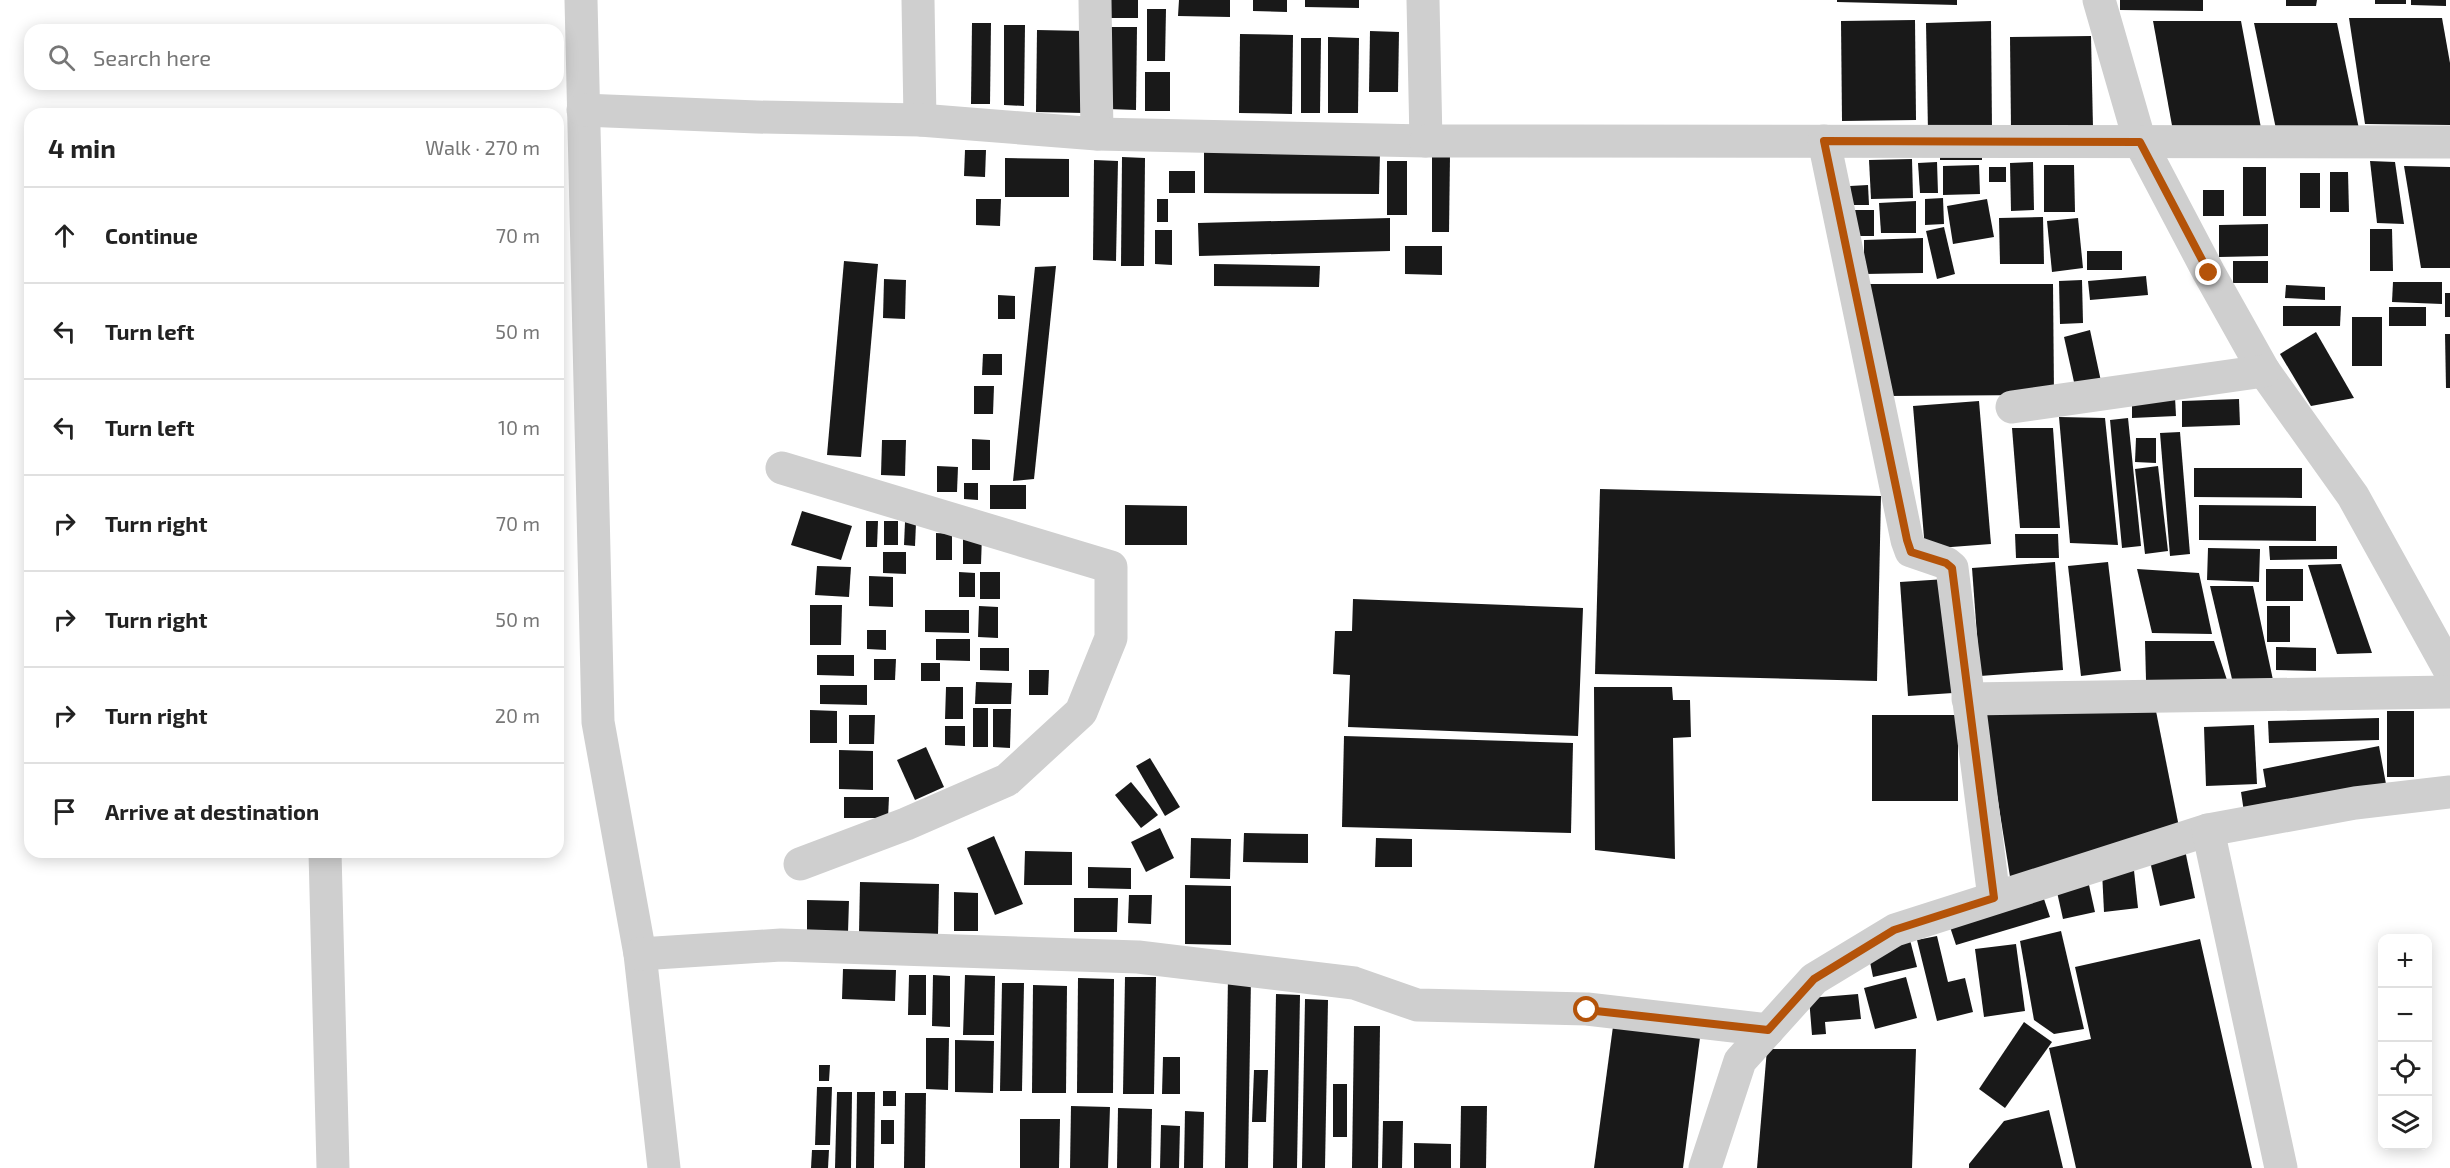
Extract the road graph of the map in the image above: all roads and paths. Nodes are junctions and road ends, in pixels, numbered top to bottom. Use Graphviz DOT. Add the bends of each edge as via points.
graph roads {
  1 [pos="581,0"];
  2 [pos="918,0"];
  3 [pos="1095,0"];
  4 [pos="1423,0"];
  5 [pos="2099,0"];
  6 [pos="583,110"];
  7 [pos="920,120"];
  8 [pos="1097,134"];
  9 [pos="1426,141"];
  10 [pos="1824,141"];
  11 [pos="2140,142"];
  12 [pos="2450,142"];
  13 [pos="2264,371"];
  14 [pos="2012,408"];
  15 [pos="782,468"];
  16 [pos="2450,671"];
  17 [pos="2450,692"];
  18 [pos="1968,699"];
  19 [pos="2450,792"];
  20 [pos="2208,830"];
  21 [pos="325,858"];
  22 [pos="800,864"];
  23 [pos="1994,898"];
  24 [pos="640,954"];
  25 [pos="1768,1030"];
  26 [pos="333,1168"];
  27 [pos="664,1168"];
  28 [pos="1705,1168"];
  29 [pos="2281,1168"];
  1 -- 6 [label="street"];
  2 -- 7 [label="street"];
  3 -- 8 [label="street"];
  4 -- 9 [label="street"];
  5 -- 11 [label="street"];
  6 -- 7 [label="street"];
  6 -- 24 [label="street" via="598,722"];
  7 -- 8 [label="street"];
  8 -- 9 [label="street"];
  9 -- 10 [label="street"];
  10 -- 11 [label="street"];
  10 -- 18 [label="street" via="1907,540 1911,552 1952,568"];
  11 -- 12 [label="street"];
  11 -- 13 [label="street"];
  13 -- 14 [label="street"];
  13 -- 16 [label="street" via="2353,496"];
  15 -- 22 [label="street" via="1111,567 1111,638 1081,712 1007,780"];
  17 -- 18 [label="street"];
  18 -- 23 [label="street"];
  19 -- 20 [label="street" via="2355,803"];
  20 -- 23 [label="street"];
  20 -- 29 [label="street"];
  21 -- 26 [label="street"];
  23 -- 25 [label="street" via="1894,930 1814,979"];
  24 -- 25 [label="street" via="781,945 1138,957 1354,983 1417,1005 1587,1010"];
  24 -- 27 [label="street"];
  25 -- 28 [label="street" via="1740,1061"];
}
